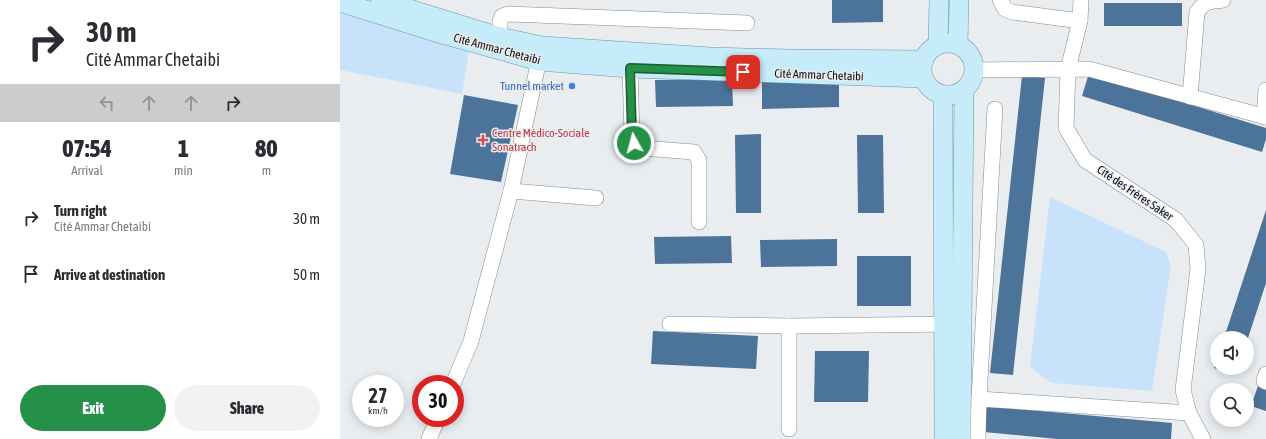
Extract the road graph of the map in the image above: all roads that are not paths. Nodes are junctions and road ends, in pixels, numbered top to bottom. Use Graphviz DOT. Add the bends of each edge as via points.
graph roads {
  1 [pos="380,0"];
  2 [pos="939,0"];
  3 [pos="959,0"];
  4 [pos="1000,0"];
  5 [pos="1081,0"];
  6 [pos="1223,0"];
  7 [pos="340,2"];
  8 [pos="1080,21"];
  9 [pos="747,23"];
  10 [pos="500,37"];
  11 [pos="958,44"];
  12 [pos="938,45"];
  13 [pos="540,53"];
  14 [pos="630,68"];
  15 [pos="923,69"];
  16 [pos="1068,69"];
  17 [pos="975,70"];
  18 [pos="1266,90"];
  19 [pos="964,91"];
  20 [pos="943,95"];
  21 [pos="1190,96"];
  22 [pos="995,109"];
  23 [pos="1265,117"];
  24 [pos="511,191"];
  25 [pos="596,198"];
  26 [pos="698,222"];
  27 [pos="670,324"];
  28 [pos="943,324"];
  29 [pos="962,324"];
  30 [pos="789,326"];
  31 [pos="1266,374"];
  32 [pos="457,375"];
  33 [pos="1266,382"];
  34 [pos="979,400"];
  35 [pos="1189,413"];
  36 [pos="434,427"];
  37 [pos="789,429"];
  38 [pos="429,439"];
  39 [pos="944,439"];
  40 [pos="961,439"];
  41 [pos="978,439"];
  42 [pos="1203,439"];
  1 -- 10 [label="main road, Cité Ammar Chetaibi"];
  2 -- 12 [label="main road"];
  3 -- 11 [label="main road"];
  4 -- 8 [label="street" via="1005,9 1012,12"];
  5 -- 8 [label="street, Cité des Frères Saker"];
  6 -- 21 [label="street" via="1203,4 1197,12"];
  7 -- 13 [label="main road, Cité Ammar Chetaibi" via="432,31"];
  8 -- 16 [label="street, Cité des Frères Saker"];
  9 -- 10 [label="street" via="508,14 502,16 500,21"];
  10 -- 13 [label="main road, Cité Ammar Chetaibi"];
  11 -- 12 [label="main road"];
  11 -- 17 [label="main road" via="971,55"];
  12 -- 15 [label="main road" via="927,53"];
  13 -- 14 [label="main road, Cité Ammar Chetaibi"];
  13 -- 15 [label="main road, Cité Ammar Chetaibi" via="788,59"];
  13 -- 24 [label="street"];
  14 -- 15 [label="main road, Cité Ammar Chetaibi"];
  14 -- 26 [label="street" via="634,143 642,148 694,152 699,160"];
  15 -- 20 [label="main road" via="931,89"];
  16 -- 17 [label="street"];
  16 -- 21 [label="street" via="1089,69"];
  16 -- 35 [label="street, Cité des Frères Saker" via="1066,128 1085,160 1176,220 1196,245 1198,269 1183,390"];
  17 -- 19 [label="main road"];
  18 -- 23 [label="street"];
  19 -- 20 [label="main road" via="950,96"];
  19 -- 29 [label="main road"];
  20 -- 28 [label="main road"];
  21 -- 23 [label="street"];
  22 -- 34 [label="street"];
  24 -- 25 [label="street"];
  24 -- 32 [label="street" via="471,341"];
  27 -- 30 [label="street"];
  28 -- 29 [label="street"];
  28 -- 30 [label="street"];
  28 -- 39 [label="main road"];
  29 -- 40 [label="main road"];
  30 -- 37 [label="street"];
  31 -- 33 [label="street"];
  34 -- 35 [label="street"];
  34 -- 41 [label="street"];
  35 -- 42 [label="street, Cité des Frères Saker"];
  36 -- 38 [label="street"];
}
